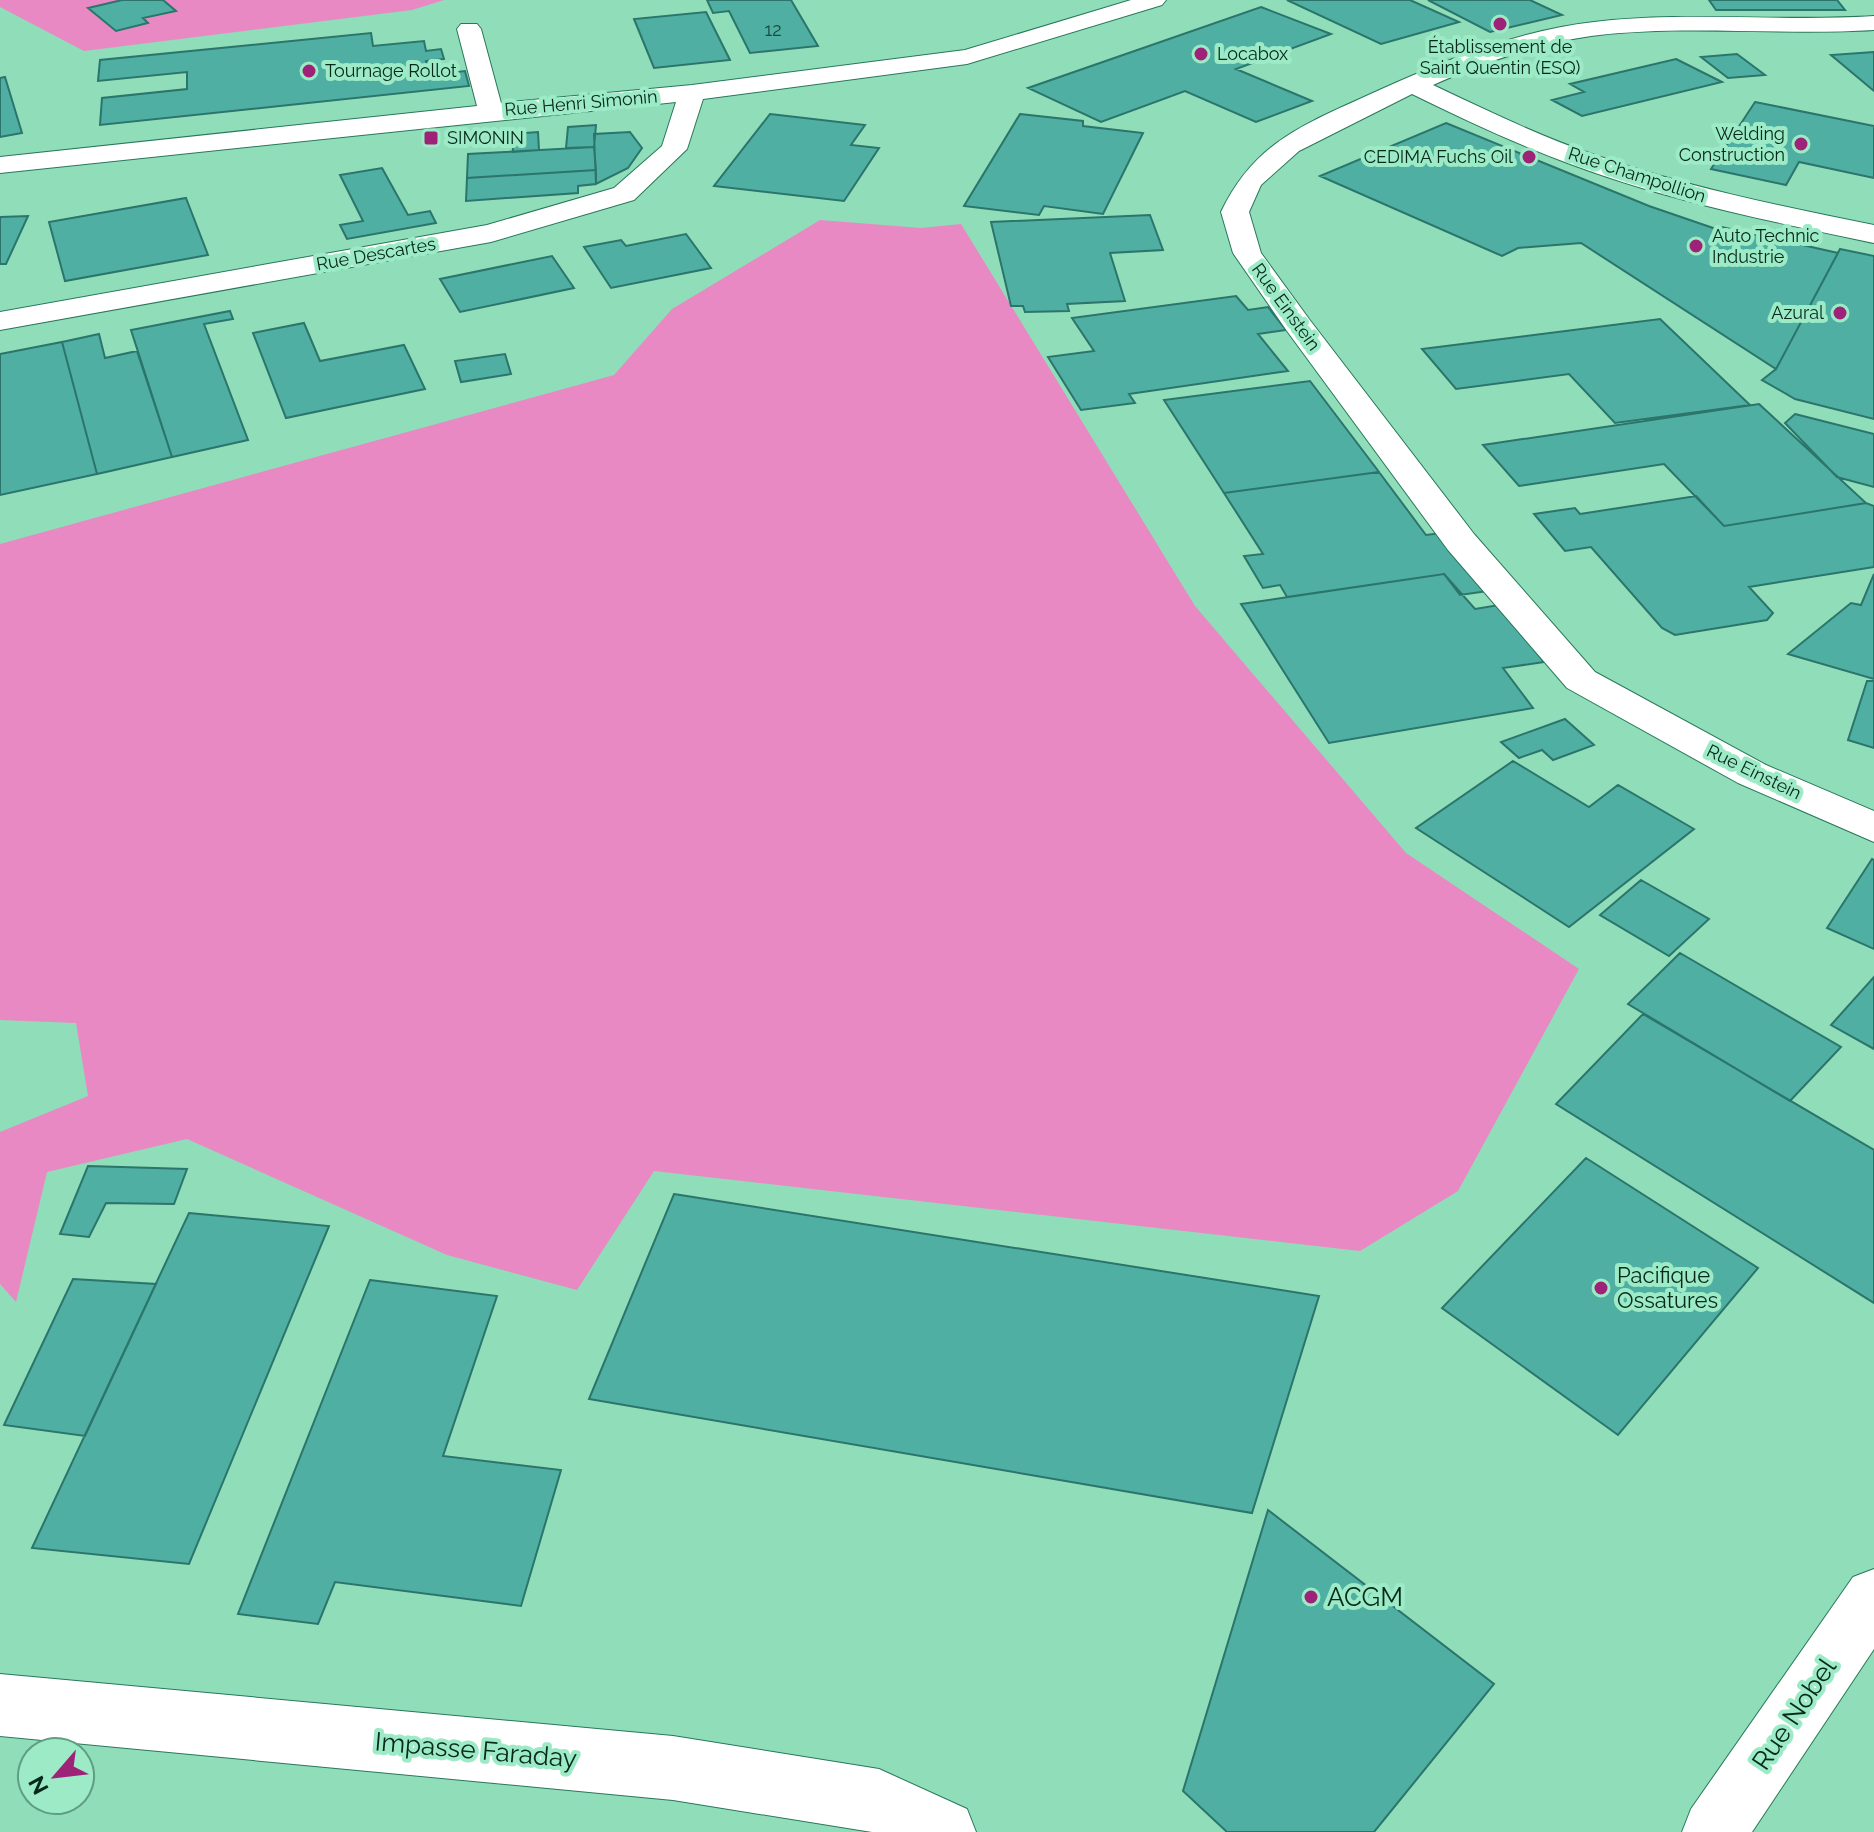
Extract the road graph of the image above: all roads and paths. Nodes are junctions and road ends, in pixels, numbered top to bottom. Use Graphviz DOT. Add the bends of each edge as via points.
graph roads {
  1 [pos="1154,0"];
  2 [pos="1874,23"];
  3 [pos="469,29"];
  4 [pos="1411,84"];
  5 [pos="692,93"];
  6 [pos="491,112"];
  7 [pos="0,165"];
  8 [pos="1874,234"];
  9 [pos="0,321"];
  10 [pos="1874,828"];
  11 [pos="1874,1597"];
  12 [pos="0,1705"];
  13 [pos="944,1832"];
  14 [pos="1714,1832"];
  1 -- 5 [label="street, Rue Henri Simonin" via="967,57"];
  2 -- 4 [label="street, Rue Einstein" via="1623,26 1492,52"];
  3 -- 6 [label="street"];
  4 -- 8 [label="street, Rue Champollion" via="1608,168 1721,202"];
  4 -- 10 [label="street, Rue Einstein" via="1315,129 1251,180 1235,212 1247,253 1461,542 1581,680 1752,774"];
  5 -- 6 [label="street, Rue Henri Simonin"];
  5 -- 9 [label="street, Rue Descartes" via="674,149 624,194 491,233"];
  6 -- 7 [label="street, Rue Henri Simonin"];
  11 -- 14 [label="street, Rue Nobel"];
  12 -- 13 [label="street, Impasse Faraday" via="673,1768 879,1801"];
}
